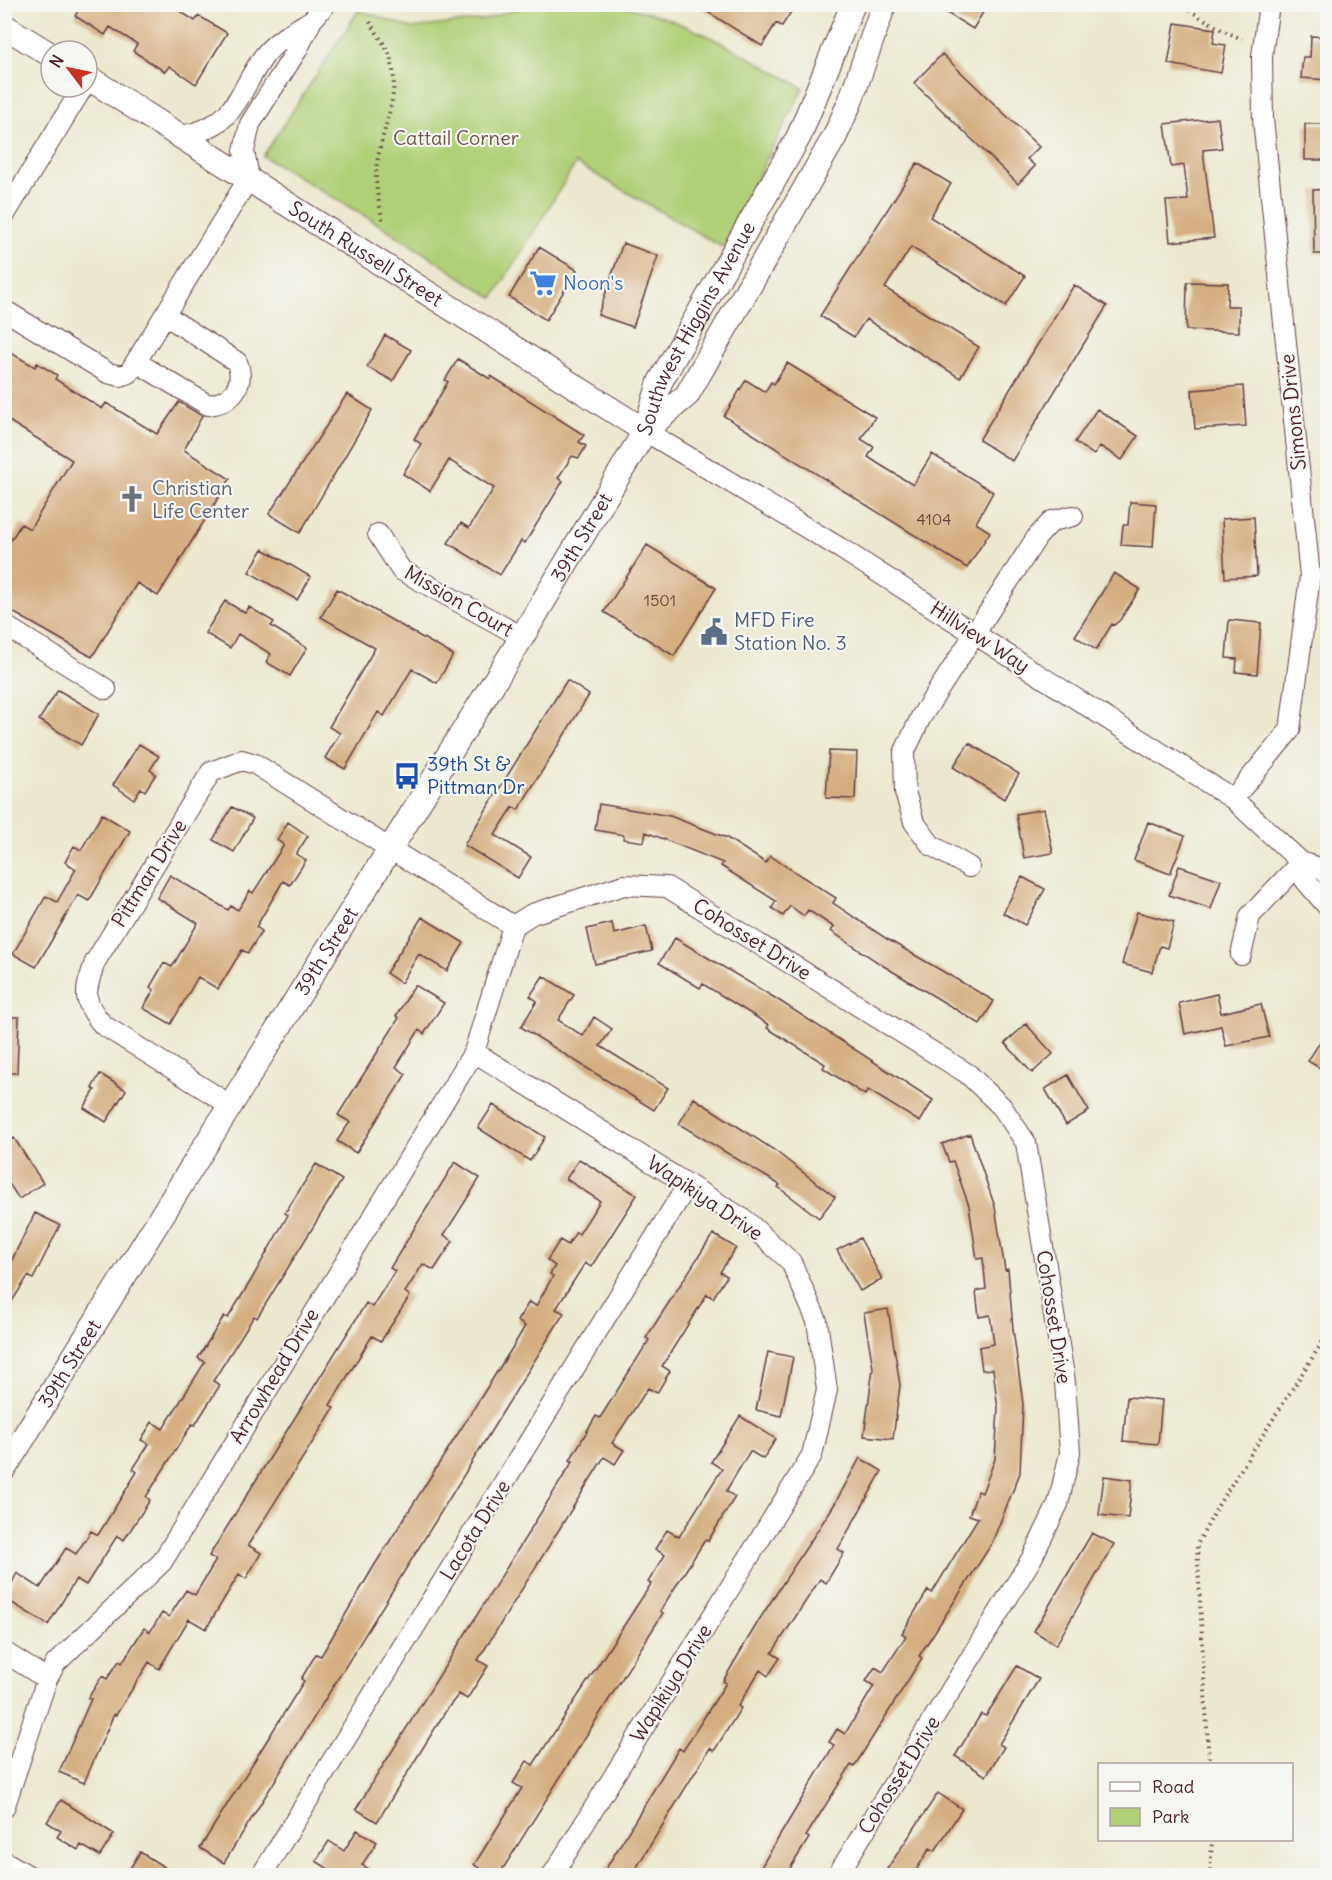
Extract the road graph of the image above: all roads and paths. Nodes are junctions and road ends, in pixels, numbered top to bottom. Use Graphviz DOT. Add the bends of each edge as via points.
graph roads {
  1 [pos="326,4"];
  2 [pos="853,4"];
  3 [pos="871,4"];
  4 [pos="884,4"];
  5 [pos="1179,4"];
  6 [pos="1269,4"];
  7 [pos="312,20"];
  8 [pos="370,22"];
  9 [pos="4,26"];
  10 [pos="1242,39"];
  11 [pos="39,48"];
  12 [pos="99,88"];
  13 [pos="75,99"];
  14 [pos="181,136"];
  15 [pos="835,136"];
  16 [pos="249,178"];
  17 [pos="4,216"];
  18 [pos="383,222"];
  19 [pos="4,310"];
  20 [pos="165,315"];
  21 [pos="136,362"];
  22 [pos="645,431"];
  23 [pos="1073,516"];
  24 [pos="378,534"];
  25 [pos="4,625"];
  26 [pos="974,633"];
  27 [pos="522,637"];
  28 [pos="106,689"];
  29 [pos="1233,799"];
  30 [pos="389,849"];
  31 [pos="1301,862"];
  32 [pos="969,867"];
  33 [pos="1328,875"];
  34 [pos="1328,907"];
  35 [pos="513,926"];
  36 [pos="1241,955"];
  37 [pos="474,1052"];
  38 [pos="230,1105"];
  39 [pos="688,1184"];
  40 [pos="1328,1333"];
  41 [pos="4,1469"];
  42 [pos="4,1652"];
  43 [pos="47,1679"];
  44 [pos="1209,1763"];
  45 [pos="4,1808"];
  46 [pos="1212,1841"];
  47 [pos="4,1861"];
  48 [pos="29,1875"];
  49 [pos="261,1875"];
  50 [pos="552,1875"];
  51 [pos="837,1875"];
  52 [pos="1210,1875"];
  1 -- 7 [label="street"];
  2 -- 22 [label="main road, Southwest Higgins Avenue" via="799,135 660,382"];
  3 -- 15 [label="main road" via="836,100"];
  4 -- 15 [label="main road, Southwest Higgins Avenue"];
  5 -- 10 [label="path"];
  6 -- 29 [label="street, Simons Drive" via="1262,56 1263,119 1310,576 1290,730"];
  7 -- 14 [label="street" via="285,36 265,55 240,99 218,122 203,132"];
  7 -- 16 [label="street" via="250,124 244,151"];
  8 -- 18 [label="path" via="388,54 393,73 393,102 376,173"];
  9 -- 11 [label="main road"];
  12 -- 14 [label="main road, South Russell Street"];
  13 -- 17 [label="street"];
  14 -- 16 [label="main road, South Russell Street"];
  15 -- 22 [label="main road, Southwest Higgins Avenue" via="687,395"];
  16 -- 20 [label="street"];
  16 -- 22 [label="main road, South Russell Street"];
  19 -- 21 [label="street" via="108,373 129,373"];
  20 -- 21 [label="street"];
  20 -- 21 [label="street" via="237,362 239,383 234,394 228,400 208,405"];
  22 -- 26 [label="street, Hillview Way"];
  22 -- 27 [label="main road, 39th Street"];
  23 -- 26 [label="street" via="1052,521 1037,537"];
  24 -- 27 [label="street, Mission Court" via="401,570"];
  25 -- 28 [label="street"];
  26 -- 29 [label="street, Hillview Way"];
  26 -- 32 [label="street" via="921,717 904,753 905,792 914,822 931,845"];
  27 -- 30 [label="main road, 39th Street"];
  29 -- 31 [label="street, Hillview Way"];
  30 -- 35 [label="street"];
  30 -- 38 [label="main road, 39th Street"];
  30 -- 38 [label="street, Pittman Drive" via="255,764 242,760 211,772 95,962 85,993 91,1012 103,1025"];
  31 -- 33 [label="street, Hillview Way"];
  31 -- 34 [label="street, Hillview Way" via="1305,880"];
  31 -- 36 [label="street" via="1250,916"];
  35 -- 37 [label="street"];
  35 -- 51 [label="street, Cohosset Drive" via="532,914 624,885 667,887 968,1074 1002,1107 1026,1143 1065,1382 1070,1453 1058,1504 1032,1558"];
  37 -- 39 [label="street, Wapikiya Drive"];
  37 -- 43 [label="street, Arrowhead Drive" via="162,1562 56,1664"];
  38 -- 41 [label="main road, 39th Street"];
  39 -- 49 [label="street, Lacota Drive"];
  39 -- 50 [label="street, Wapikiya Drive" via="745,1220 791,1262 817,1321 827,1390 812,1455"];
  40 -- 44 [label="path" via="1197,1545"];
  42 -- 43 [label="street"];
  43 -- 45 [label="street, Arrowhead Drive"];
  46 -- 52 [label="path"];
  47 -- 48 [label="street"];
}
